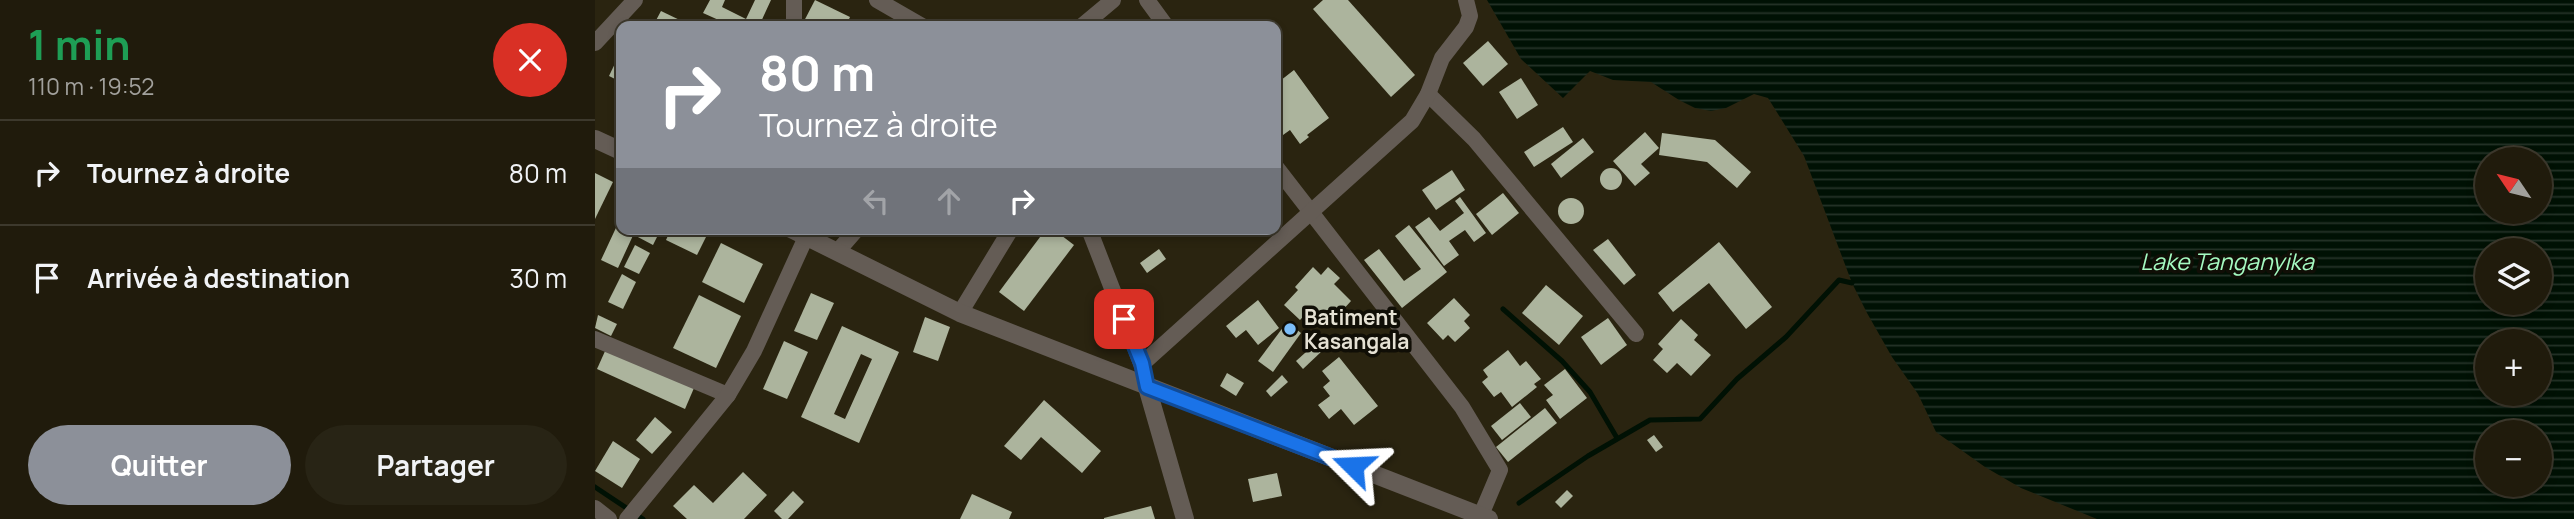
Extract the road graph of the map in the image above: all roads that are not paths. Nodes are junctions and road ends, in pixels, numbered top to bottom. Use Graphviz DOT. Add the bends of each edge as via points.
graph roads {
  1 [pos="635,0"];
  2 [pos="795,0"];
  3 [pos="877,0"];
  4 [pos="1113,0"];
  5 [pos="1147,0"];
  6 [pos="1467,0"];
  7 [pos="794,21"];
  8 [pos="913,21"];
  9 [pos="1088,21"];
  10 [pos="1162,21"];
  11 [pos="595,43"];
  12 [pos="1428,94"];
  13 [pos="595,139"];
  14 [pos="616,149"];
  15 [pos="1281,173"];
  16 [pos="1313,212"];
  17 [pos="797,235"];
  18 [pos="802,235"];
  19 [pos="851,235"];
  20 [pos="1007,235"];
  21 [pos="1091,235"];
  22 [pos="837,252"];
  23 [pos="960,313"];
  24 [pos="1636,334"];
  25 [pos="595,340"];
  26 [pos="1142,363"];
  27 [pos="1147,387"];
  28 [pos="728,395"];
  29 [pos="595,508"];
  30 [pos="631,513"];
  31 [pos="1482,518"];
  32 [pos="609,519"];
  33 [pos="1185,519"];
  1 -- 11 [label="street"];
  2 -- 7 [label="street"];
  3 -- 8 [label="street"];
  4 -- 9 [label="street"];
  5 -- 10 [label="street"];
  6 -- 12 [label="street" via="1470,16 1466,27 1442,58"];
  12 -- 16 [label="street" via="1412,121"];
  12 -- 24 [label="street" via="1474,139"];
  13 -- 14 [label="street"];
  15 -- 16 [label="street"];
  16 -- 26 [label="street"];
  16 -- 31 [label="street" via="1462,407 1500,470"];
  17 -- 28 [label="street" via="754,351"];
  18 -- 22 [label="street"];
  19 -- 22 [label="street"];
  20 -- 23 [label="street"];
  21 -- 26 [label="street"];
  22 -- 23 [label="street"];
  23 -- 27 [label="street"];
  25 -- 28 [label="street"];
  26 -- 27 [label="street"];
  27 -- 31 [label="street"];
  27 -- 33 [label="street"];
  28 -- 30 [label="street"];
  29 -- 32 [label="street"];
}
